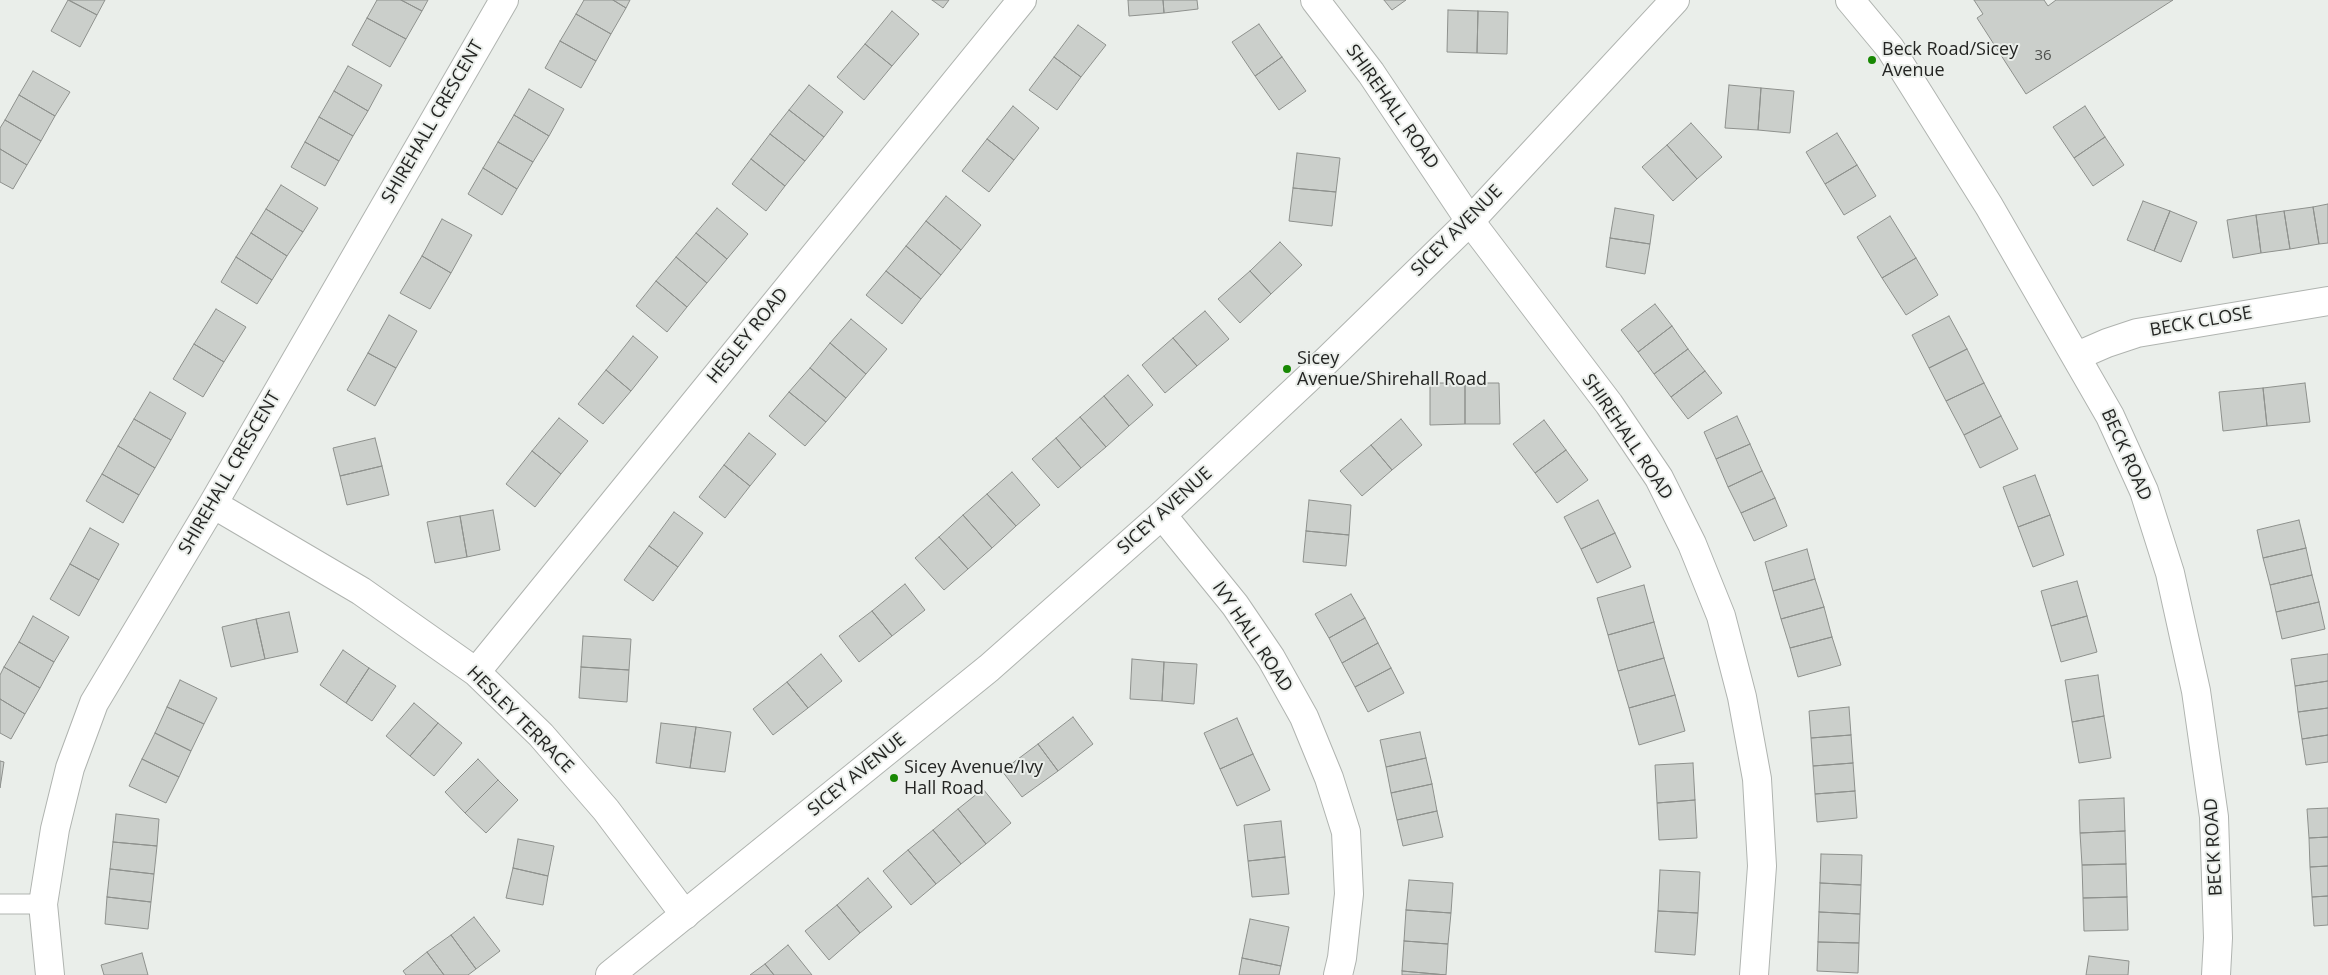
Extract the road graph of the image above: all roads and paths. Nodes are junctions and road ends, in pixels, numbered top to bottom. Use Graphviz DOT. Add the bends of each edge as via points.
graph roads {
  1 [pos="504,0"];
  2 [pos="1022,0"];
  3 [pos="1315,0"];
  4 [pos="1675,0"];
  5 [pos="1850,0"];
  6 [pos="1470,220"];
  7 [pos="2328,302"];
  8 [pos="2077,356"];
  9 [pos="213,504"];
  10 [pos="1162,515"];
  11 [pos="476,672"];
  12 [pos="0,904"];
  13 [pos="44,904"];
  14 [pos="685,915"];
  15 [pos="50,975"];
  16 [pos="610,975"];
  17 [pos="1338,975"];
  18 [pos="1754,975"];
  19 [pos="2216,975"];
  1 -- 9 [label="street, SHIREHALL CRESCENT"];
  2 -- 11 [label="street, HESLEY ROAD"];
  3 -- 6 [label="street, SHIREHALL ROAD" via="1370,73"];
  4 -- 6 [label="street, SICEY AVENUE"];
  5 -- 8 [label="street, BECK ROAD" via="1890,48 1929,109"];
  6 -- 10 [label="street, SICEY AVENUE"];
  6 -- 18 [label="street, SHIREHALL ROAD" via="1609,404 1659,478 1692,544 1721,616 1742,697 1756,779 1762,866"];
  7 -- 8 [label="street, BECK CLOSE" via="2137,333"];
  8 -- 19 [label="street, BECK ROAD" via="2110,416 2144,491 2170,573 2196,690 2214,816"];
  9 -- 11 [label="street, HESLEY TERRACE" via="361,591"];
  9 -- 13 [label="street, SHIREHALL CRESCENT" via="94,703 70,768 55,828"];
  10 -- 14 [label="street, SICEY AVENUE" via="989,668"];
  10 -- 17 [label="street, IVY HALL ROAD" via="1235,605 1271,658 1304,717 1329,778 1346,832 1349,894"];
  11 -- 14 [label="street, HESLEY TERRACE" via="541,735 606,810"];
  12 -- 13 [label="lane"];
  13 -- 15 [label="street, SHIREHALL CRESCENT"];
  14 -- 16 [label="street, SICEY AVENUE"];
}
